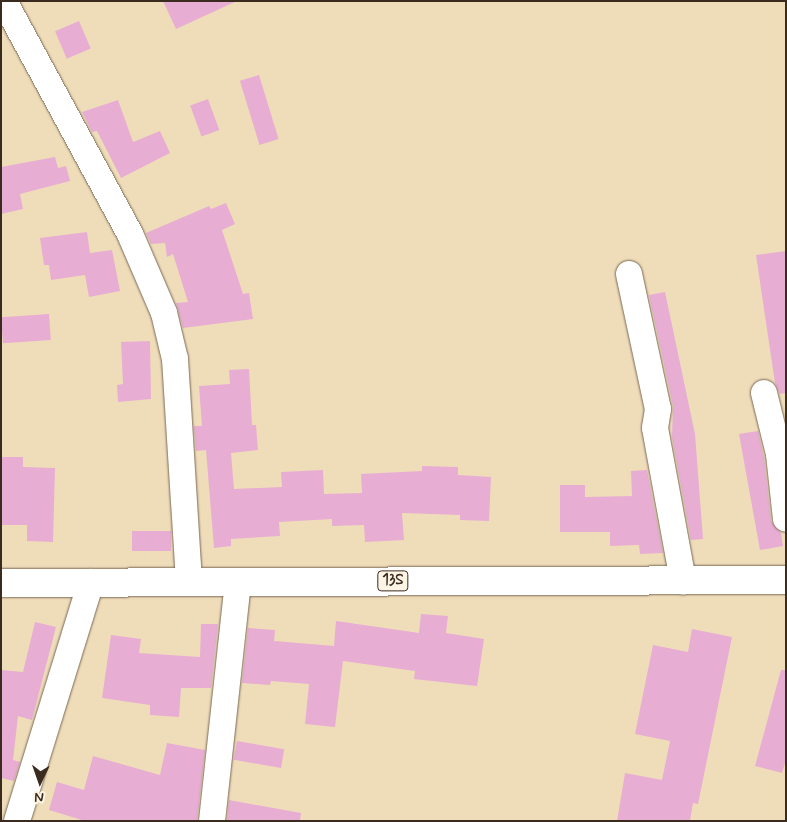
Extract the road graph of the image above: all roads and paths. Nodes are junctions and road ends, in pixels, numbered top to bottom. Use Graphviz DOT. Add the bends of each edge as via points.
graph roads {
  1 [pos="4,1"];
  2 [pos="629,274"];
  3 [pos="764,393"];
  4 [pos="786,519"];
  5 [pos="786,580"];
  6 [pos="683,581"];
  7 [pos="91,582"];
  8 [pos="189,582"];
  9 [pos="238,582"];
  10 [pos="1,584"];
  11 [pos="17,821"];
  12 [pos="212,821"];
  1 -- 8 [label="street" via="130,234 164,313 175,359"];
  2 -- 6 [label="street" via="658,409 655,428"];
  3 -- 4 [label="street" via="779,454"];
  5 -- 6 [label="highway, 13S"];
  6 -- 9 [label="highway, 13S"];
  7 -- 8 [label="highway, 13S"];
  7 -- 10 [label="highway, 13S"];
  7 -- 11 [label="street"];
  8 -- 9 [label="highway, 13S"];
  9 -- 12 [label="street"];
}
